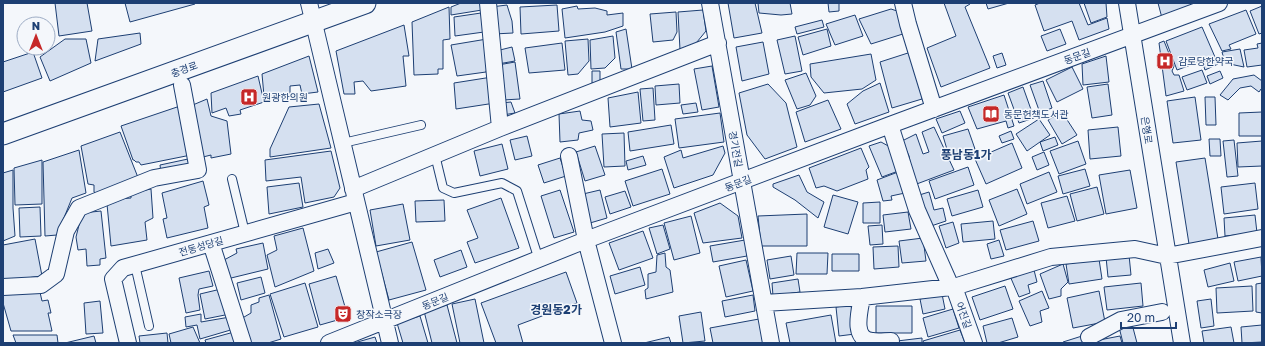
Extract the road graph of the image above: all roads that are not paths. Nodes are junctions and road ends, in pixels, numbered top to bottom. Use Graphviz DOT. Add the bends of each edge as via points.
graph roads {
  1 [pos="365,3"];
  2 [pos="488,3"];
  3 [pos="710,3"];
  4 [pos="903,3"];
  5 [pos="1127,3"];
  6 [pos="1219,3"];
  7 [pos="311,12"];
  8 [pos="1132,36"];
  9 [pos="718,43"];
  10 [pos="182,85"];
  11 [pos="934,109"];
  12 [pos="421,125"];
  13 [pos="890,125"];
  14 [pos="500,128"];
  15 [pos="3,134"];
  16 [pos="342,143"];
  17 [pos="435,155"];
  18 [pos="569,156"];
  19 [pos="232,180"];
  20 [pos="742,181"];
  21 [pos="355,195"];
  22 [pos="245,233"];
  23 [pos="1262,238"];
  24 [pos="586,240"];
  25 [pos="211,243"];
  26 [pos="1167,256"];
  27 [pos="539,260"];
  28 [pos="135,265"];
  29 [pos="3,287"];
  30 [pos="952,287"];
  31 [pos="862,297"];
  32 [pos="764,303"];
  33 [pos="1162,312"];
  34 [pos="385,321"];
  35 [pos="149,326"];
  36 [pos="1089,337"];
  37 [pos="891,341"];
  38 [pos="128,343"];
  39 [pos="243,343"];
  40 [pos="329,343"];
  41 [pos="390,343"];
  42 [pos="613,343"];
  43 [pos="771,343"];
  44 [pos="974,343"];
  45 [pos="1182,343"];
  1 -- 7 [label="street, 충경로"];
  2 -- 14 [label="street"];
  3 -- 9 [label="street, 경기전길"];
  4 -- 11 [label="street"];
  5 -- 8 [label="street, 은행로"];
  6 -- 8 [label="street, 동문길"];
  7 -- 15 [label="street, 충경로"];
  7 -- 16 [label="street"];
  8 -- 11 [label="street, 동문길"];
  8 -- 26 [label="street, 은행로"];
  9 -- 14 [label="street"];
  9 -- 20 [label="street, 경기전길"];
  10 -- 29 [label="street" via="198,170 154,178 79,208 66,231 56,274 41,285"];
  11 -- 13 [label="street, 동문길"];
  12 -- 16 [label="lane"];
  13 -- 20 [label="street, 동문길"];
  13 -- 30 [label="street" via="917,210"];
  14 -- 17 [label="street, 전동성당길"];
  16 -- 21 [label="street"];
  17 -- 21 [label="street, 전동성당길"];
  17 -- 27 [label="lane" via="443,188 454,193 502,183 517,191"];
  18 -- 24 [label="street"];
  19 -- 22 [label="lane"];
  20 -- 24 [label="street, 동문길"];
  20 -- 32 [label="street, 경기전길"];
  21 -- 22 [label="street, 전동성당길"];
  21 -- 34 [label="street"];
  22 -- 25 [label="street, 전동성당길"];
  23 -- 26 [label="street"];
  24 -- 27 [label="street, 동문길"];
  24 -- 42 [label="street"];
  25 -- 28 [label="street, 전동성당길"];
  25 -- 39 [label="street"];
  26 -- 30 [label="street" via="1135,249 1052,257"];
  26 -- 45 [label="street, 은행로"];
  27 -- 34 [label="street, 동문길"];
  28 -- 35 [label="lane"];
  28 -- 38 [label="street, 전동성당길" via="123,268 114,279"];
  30 -- 31 [label="street"];
  30 -- 44 [label="street, 어진길"];
  31 -- 32 [label="street"];
  31 -- 37 [label="street" via="859,322 862,337 872,341"];
  32 -- 43 [label="street, 경기전길"];
  33 -- 36 [label="street" via="1121,320"];
  34 -- 40 [label="street, 동문길"];
  34 -- 41 [label="street"];
}
